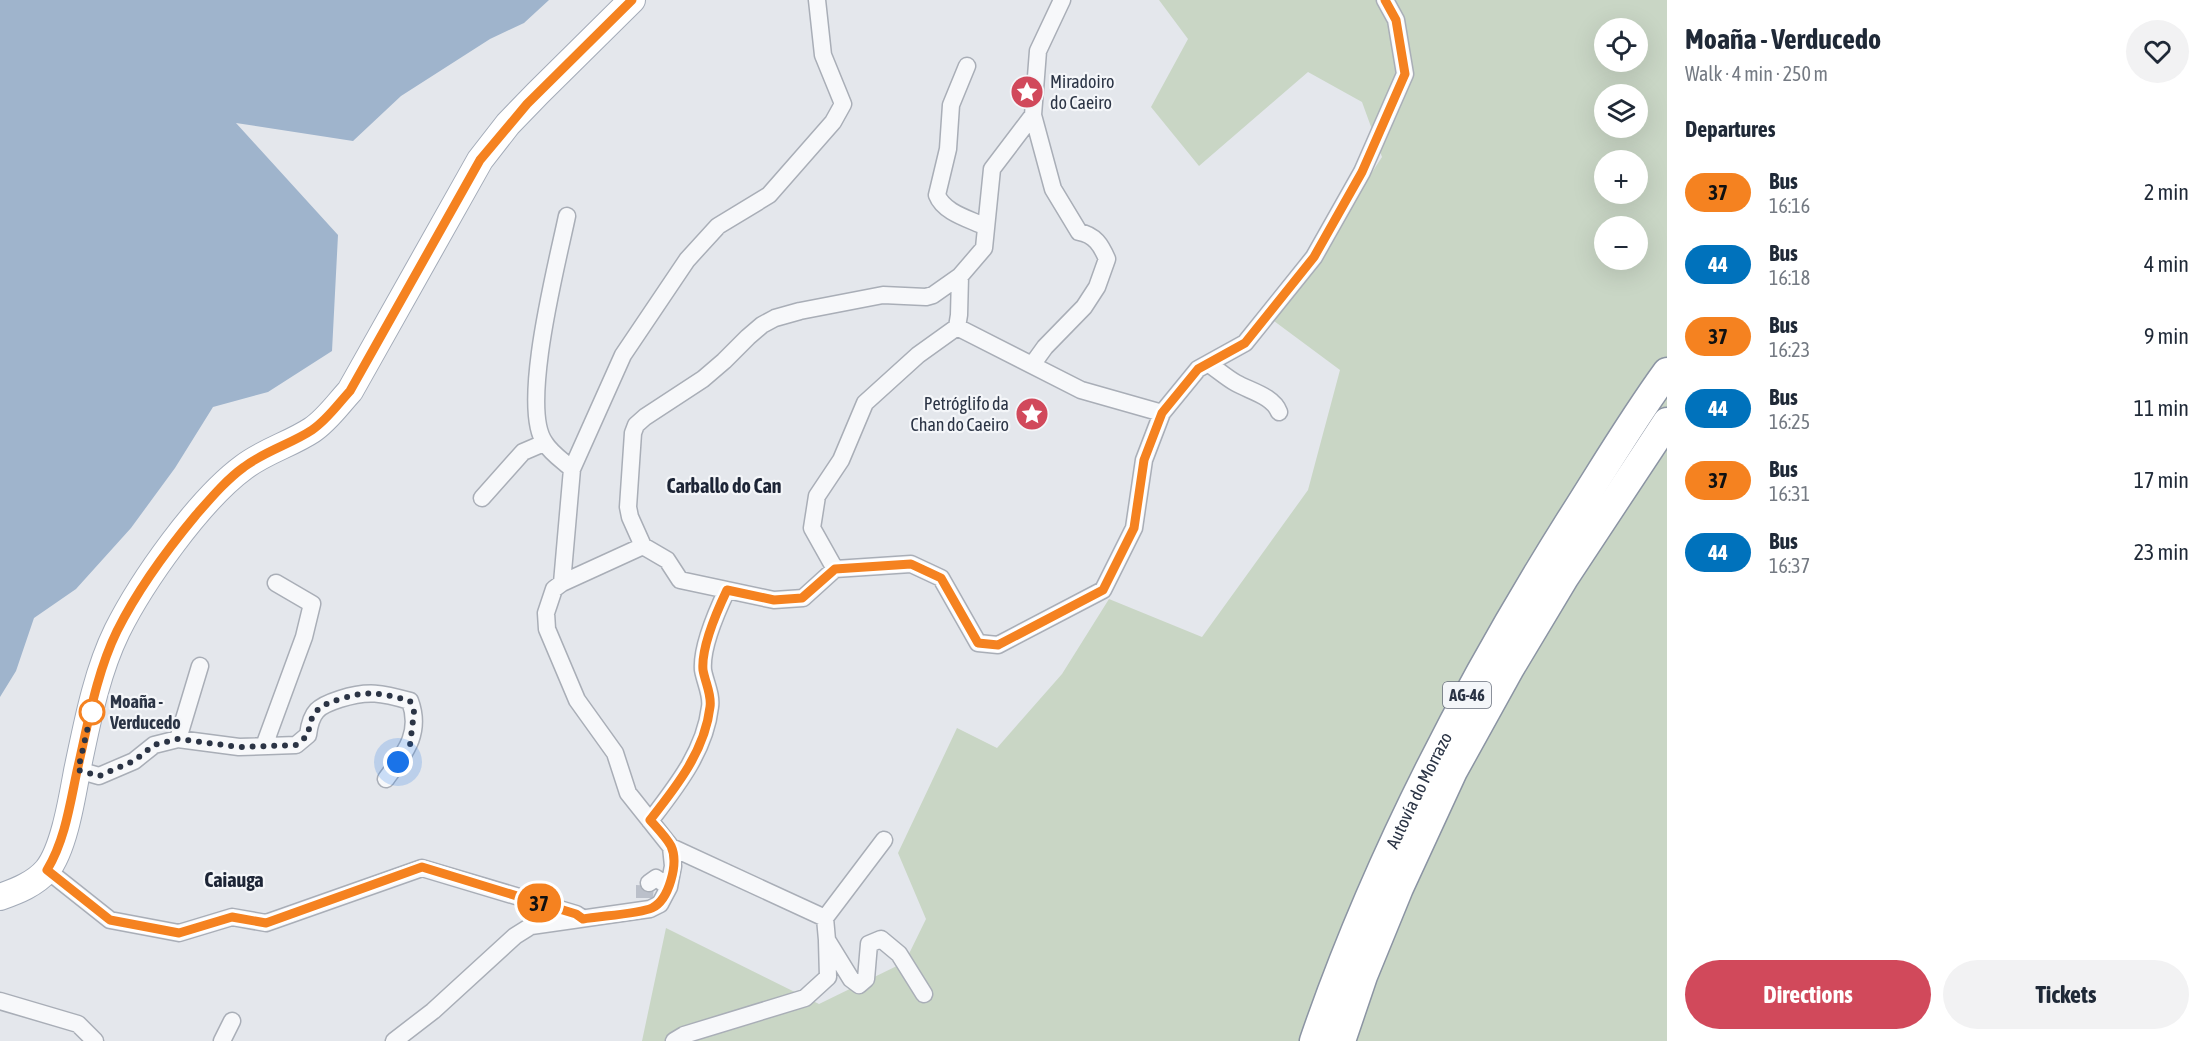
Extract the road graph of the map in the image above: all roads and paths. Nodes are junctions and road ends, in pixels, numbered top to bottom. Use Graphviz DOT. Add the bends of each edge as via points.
graph roads {
  1 [pos="632,0"];
  2 [pos="817,0"];
  3 [pos="1062,0"];
  4 [pos="1385,0"];
  5 [pos="967,66"];
  6 [pos="1033,115"];
  7 [pos="567,216"];
  8 [pos="986,227"];
  9 [pos="960,276"];
  10 [pos="957,327"];
  11 [pos="1209,364"];
  12 [pos="1032,365"];
  13 [pos="1667,372"];
  14 [pos="1279,412"];
  15 [pos="1162,413"];
  16 [pos="1667,422"];
  17 [pos="544,443"];
  18 [pos="572,469"];
  19 [pos="482,498"];
  20 [pos="643,546"];
  21 [pos="835,569"];
  22 [pos="276,583"];
  23 [pos="562,583"];
  24 [pos="727,590"];
  25 [pos="200,666"];
  26 [pos="178,739"];
  27 [pos="264,746"];
  28 [pos="78,770"];
  29 [pos="386,779"];
  30 [pos="650,820"];
  31 [pos="884,840"];
  32 [pos="671,847"];
  33 [pos="47,870"];
  34 [pos="649,883"];
  35 [pos="669,887"];
  36 [pos="0,897"];
  37 [pos="825,918"];
  38 [pos="583,919"];
  39 [pos="827,940"];
  40 [pos="924,994"];
  41 [pos="0,1001"];
  42 [pos="232,1021"];
  43 [pos="95,1041"];
  44 [pos="222,1041"];
  45 [pos="394,1041"];
  46 [pos="674,1041"];
  47 [pos="1314,1041"];
  48 [pos="1341,1041"];
  1 -- 28 [label="main road" via="527,104 480,160 350,391 312,430 243,467 174,541 113,640 102,668"];
  2 -- 18 [label="street" via="823,54 843,104 833,122 769,195 718,226 687,260 623,355"];
  3 -- 6 [label="street" via="1038,51"];
  4 -- 11 [label="street" via="1396,20 1405,74 1362,172 1314,257 1245,343"];
  5 -- 8 [label="street" via="951,105 948,149 937,195 950,210"];
  6 -- 8 [label="street" via="992,169"];
  6 -- 12 [label="street" via="1053,189 1079,232 1091,234 1107,259 1084,307"];
  7 -- 17 [label="street" via="537,373 536,410"];
  8 -- 9 [label="street" via="984,249"];
  9 -- 10 [label="street"];
  9 -- 20 [label="street" via="926,297 883,295 775,318 762,325 703,379 645,417 633,433 628,507"];
  10 -- 12 [label="street"];
  10 -- 21 [label="street" via="918,355 865,403 841,460 817,496 812,528"];
  11 -- 14 [label="street" via="1236,384 1261,395"];
  11 -- 15 [label="street" via="1198,369"];
  12 -- 15 [label="street" via="1081,390"];
  13 -- 47 [label="highway, Autovía do Morrazo / AG-46" via="1535,576 1448,730 1367,903"];
  15 -- 21 [label="street" via="1144,460 1134,528 1103,590 998,645 978,643 941,578 911,564"];
  16 -- 48 [label="highway, Autovía do Morrazo / AG-46" via="1564,578 1453,771 1399,888"];
  17 -- 18 [label="street"];
  17 -- 19 [label="street" via="523,452"];
  18 -- 23 [label="street"];
  20 -- 23 [label="street"];
  20 -- 24 [label="street" via="667,560 680,580"];
  21 -- 24 [label="street" via="802,598 774,600"];
  22 -- 27 [label="street" via="312,604"];
  23 -- 30 [label="street" via="554,590 546,613 547,629 577,700 615,753 628,793"];
  24 -- 30 [label="street" via="711,624 703,668 711,705 701,745 680,782"];
  25 -- 26 [label="street"];
  26 -- 27 [label="street" via="239,747"];
  26 -- 28 [label="street" via="154,745 134,761 99,776"];
  27 -- 29 [label="street" via="296,745 308,735 310,719 321,705 360,692 383,693 410,701 414,712 410,745"];
  28 -- 33 [label="main road" via="66,824"];
  30 -- 32 [label="street"];
  31 -- 37 [label="street"];
  32 -- 35 [label="street"];
  32 -- 37 [label="street"];
  33 -- 36 [label="main road" via="31,884"];
  33 -- 38 [label="street" via="110,920 179,933 232,917 266,923 422,867"];
  34 -- 35 [label="street" via="656,878"];
  35 -- 38 [label="street" via="660,903 650,909"];
  37 -- 39 [label="street"];
  38 -- 45 [label="street" via="531,926 515,936"];
  39 -- 40 [label="street" via="851,979 859,985 866,979 869,944 881,939 899,954"];
  39 -- 46 [label="street" via="828,976 805,998"];
  41 -- 43 [label="street" via="78,1024"];
  42 -- 44 [label="street"];
}
